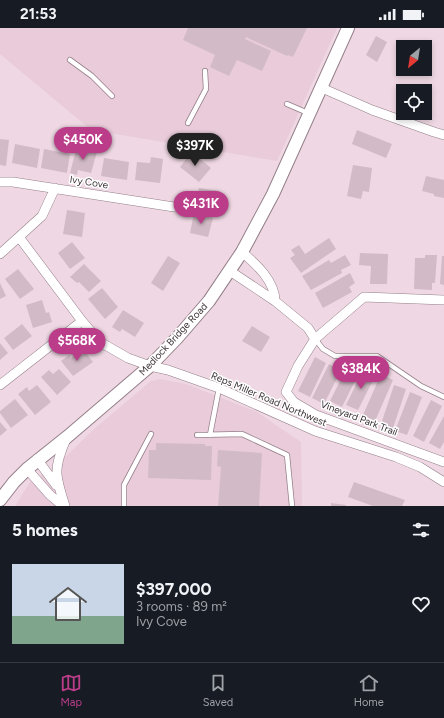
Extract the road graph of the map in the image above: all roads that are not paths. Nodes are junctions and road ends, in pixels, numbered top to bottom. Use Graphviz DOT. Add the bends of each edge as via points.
graph roads {
  1 [pos="348,28"];
  2 [pos="70,60"];
  3 [pos="205,71"];
  4 [pos="322,88"];
  5 [pos="112,96"];
  6 [pos="287,104"];
  7 [pos="310,113"];
  8 [pos="188,123"];
  9 [pos="444,135"];
  10 [pos="0,182"];
  11 [pos="55,188"];
  12 [pos="174,207"];
  13 [pos="19,237"];
  14 [pos="1,252"];
  15 [pos="242,252"];
  16 [pos="230,270"];
  17 [pos="444,300"];
  18 [pos="275,301"];
  19 [pos="82,321"];
  20 [pos="315,339"];
  21 [pos="150,366"];
  22 [pos="0,385"];
  23 [pos="219,388"];
  24 [pos="444,397"];
  25 [pos="151,434"];
  26 [pos="198,435"];
  27 [pos="210,435"];
  28 [pos="67,437"];
  29 [pos="37,459"];
  30 [pos="443,459"];
  31 [pos="27,469"];
  32 [pos="444,482"];
  33 [pos="60,489"];
  34 [pos="0,500"];
  35 [pos="64,506"];
  36 [pos="124,506"];
  37 [pos="292,506"];
  1 -- 4 [label="street, Medlock Bridge Road"];
  2 -- 5 [label="lane" via="92,76"];
  3 -- 8 [label="lane" via="206,88"];
  4 -- 7 [label="street, Medlock Bridge Road"];
  4 -- 9 [label="street" via="372,110"];
  6 -- 7 [label="lane"];
  7 -- 15 [label="street, Medlock Bridge Road" via="273,194"];
  10 -- 11 [label="street, Ivy Cove"];
  11 -- 12 [label="street, Ivy Cove"];
  11 -- 13 [label="street" via="42,216"];
  13 -- 14 [label="street"];
  13 -- 19 [label="street, Reps Miller Road Northwest"];
  15 -- 16 [label="street, Medlock Bridge Road"];
  15 -- 18 [label="street" via="270,282"];
  16 -- 18 [label="street"];
  16 -- 21 [label="street, Medlock Bridge Road" via="208,301"];
  17 -- 20 [label="street, Vineyard Park Trail" via="364,297"];
  18 -- 20 [label="street" via="308,328"];
  19 -- 21 [label="street, Reps Miller Road Northwest" via="100,342 128,358"];
  19 -- 22 [label="street"];
  20 -- 24 [label="lane" via="323,349 335,356 377,356 421,386"];
  20 -- 30 [label="street, Vineyard Park Trail" via="286,392 294,402 316,415 342,425"];
  21 -- 23 [label="street, Reps Miller Road Northwest"];
  21 -- 28 [label="street, Medlock Bridge Road"];
  23 -- 27 [label="lane"];
  23 -- 32 [label="street, Reps Miller Road Northwest" via="315,431 420,467"];
  25 -- 36 [label="lane" via="124,485"];
  26 -- 27 [label="lane"];
  27 -- 37 [label="lane" via="242,434 287,455"];
  28 -- 29 [label="street, Medlock Bridge Road"];
  28 -- 33 [label="street" via="57,461 56,474"];
  29 -- 31 [label="street, Medlock Bridge Road"];
  29 -- 33 [label="street"];
  31 -- 34 [label="street, Medlock Bridge Road"];
  31 -- 35 [label="street" via="50,495"];
  33 -- 35 [label="street"];
}
